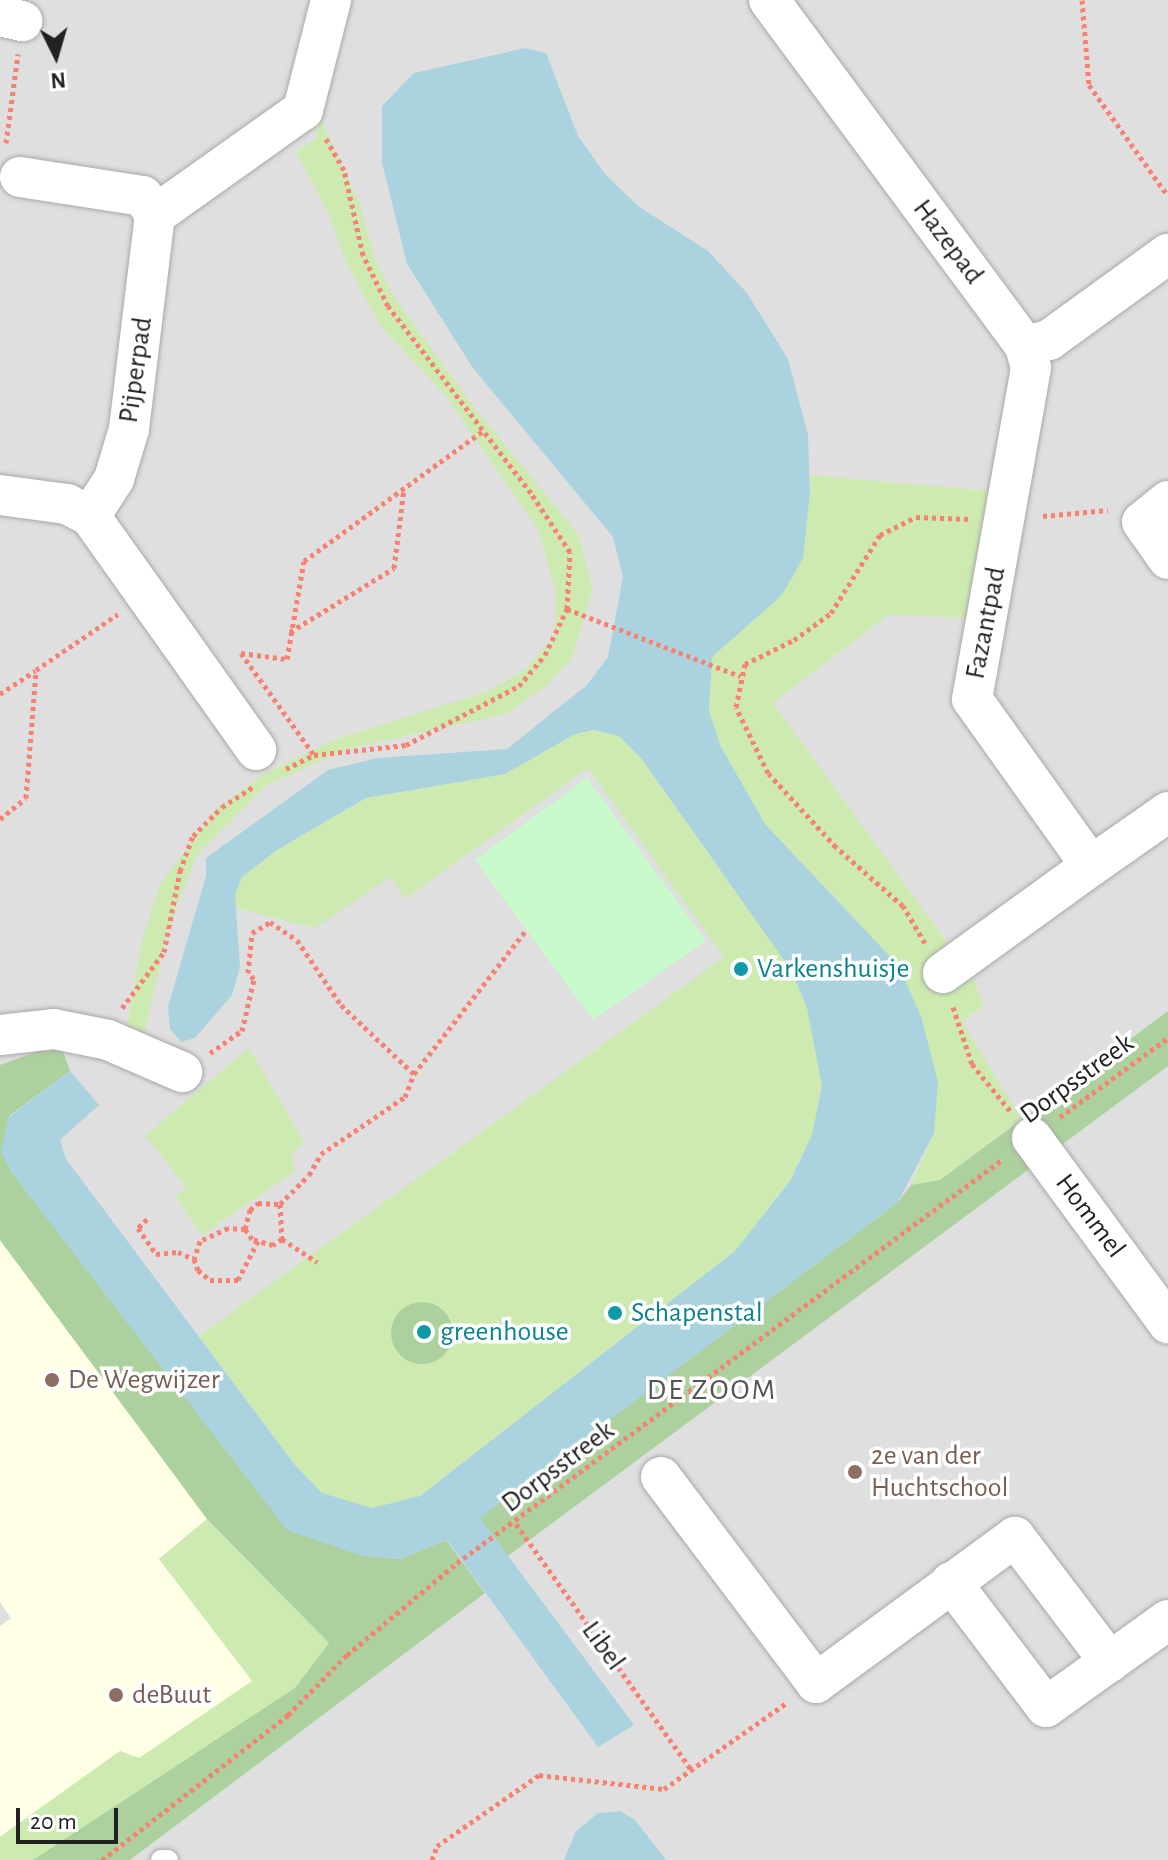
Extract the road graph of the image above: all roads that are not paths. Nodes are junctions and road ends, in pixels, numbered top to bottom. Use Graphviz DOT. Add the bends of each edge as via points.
graph roads {
  1 [pos="331,0"];
  2 [pos="769,0"];
  3 [pos="20,177"];
  4 [pos="155,215"];
  5 [pos="1168,254"];
  6 [pos="1025,346"];
  7 [pos="0,495"];
  8 [pos="1160,507"];
  9 [pos="90,516"];
  10 [pos="1168,559"];
  11 [pos="265,768"];
  12 [pos="1168,812"];
  13 [pos="1091,866"];
  14 [pos="943,973"];
  15 [pos="0,1035"];
  16 [pos="182,1072"];
  17 [pos="1032,1138"];
  18 [pos="1161,1300"];
  19 [pos="661,1477"];
  20 [pos="951,1582"];
  21 [pos="1168,1620"];
  22 [pos="1110,1662"];
  1 -- 4 [label="street" via="303,110"];
  2 -- 6 [label="street, Hazepad"];
  3 -- 4 [label="street" via="143,196"];
  4 -- 9 [label="street, Pijperpad" via="129,429 114,479"];
  5 -- 6 [label="street" via="1049,340"];
  6 -- 13 [label="street, Fazantpad" via="1031,368 972,699"];
  7 -- 9 [label="street" via="67,504"];
  8 -- 10 [label="street" via="1142,522"];
  9 -- 11 [label="street"];
  12 -- 13 [label="street"];
  13 -- 14 [label="street"];
  15 -- 16 [label="street" via="54,1029 108,1040"];
  17 -- 18 [label="street, Hommel"];
  19 -- 20 [label="street" via="816,1683"];
  20 -- 22 [label="street" via="1015,1537"];
  20 -- 22 [label="street" via="1046,1707"];
  21 -- 22 [label="street"];
}
